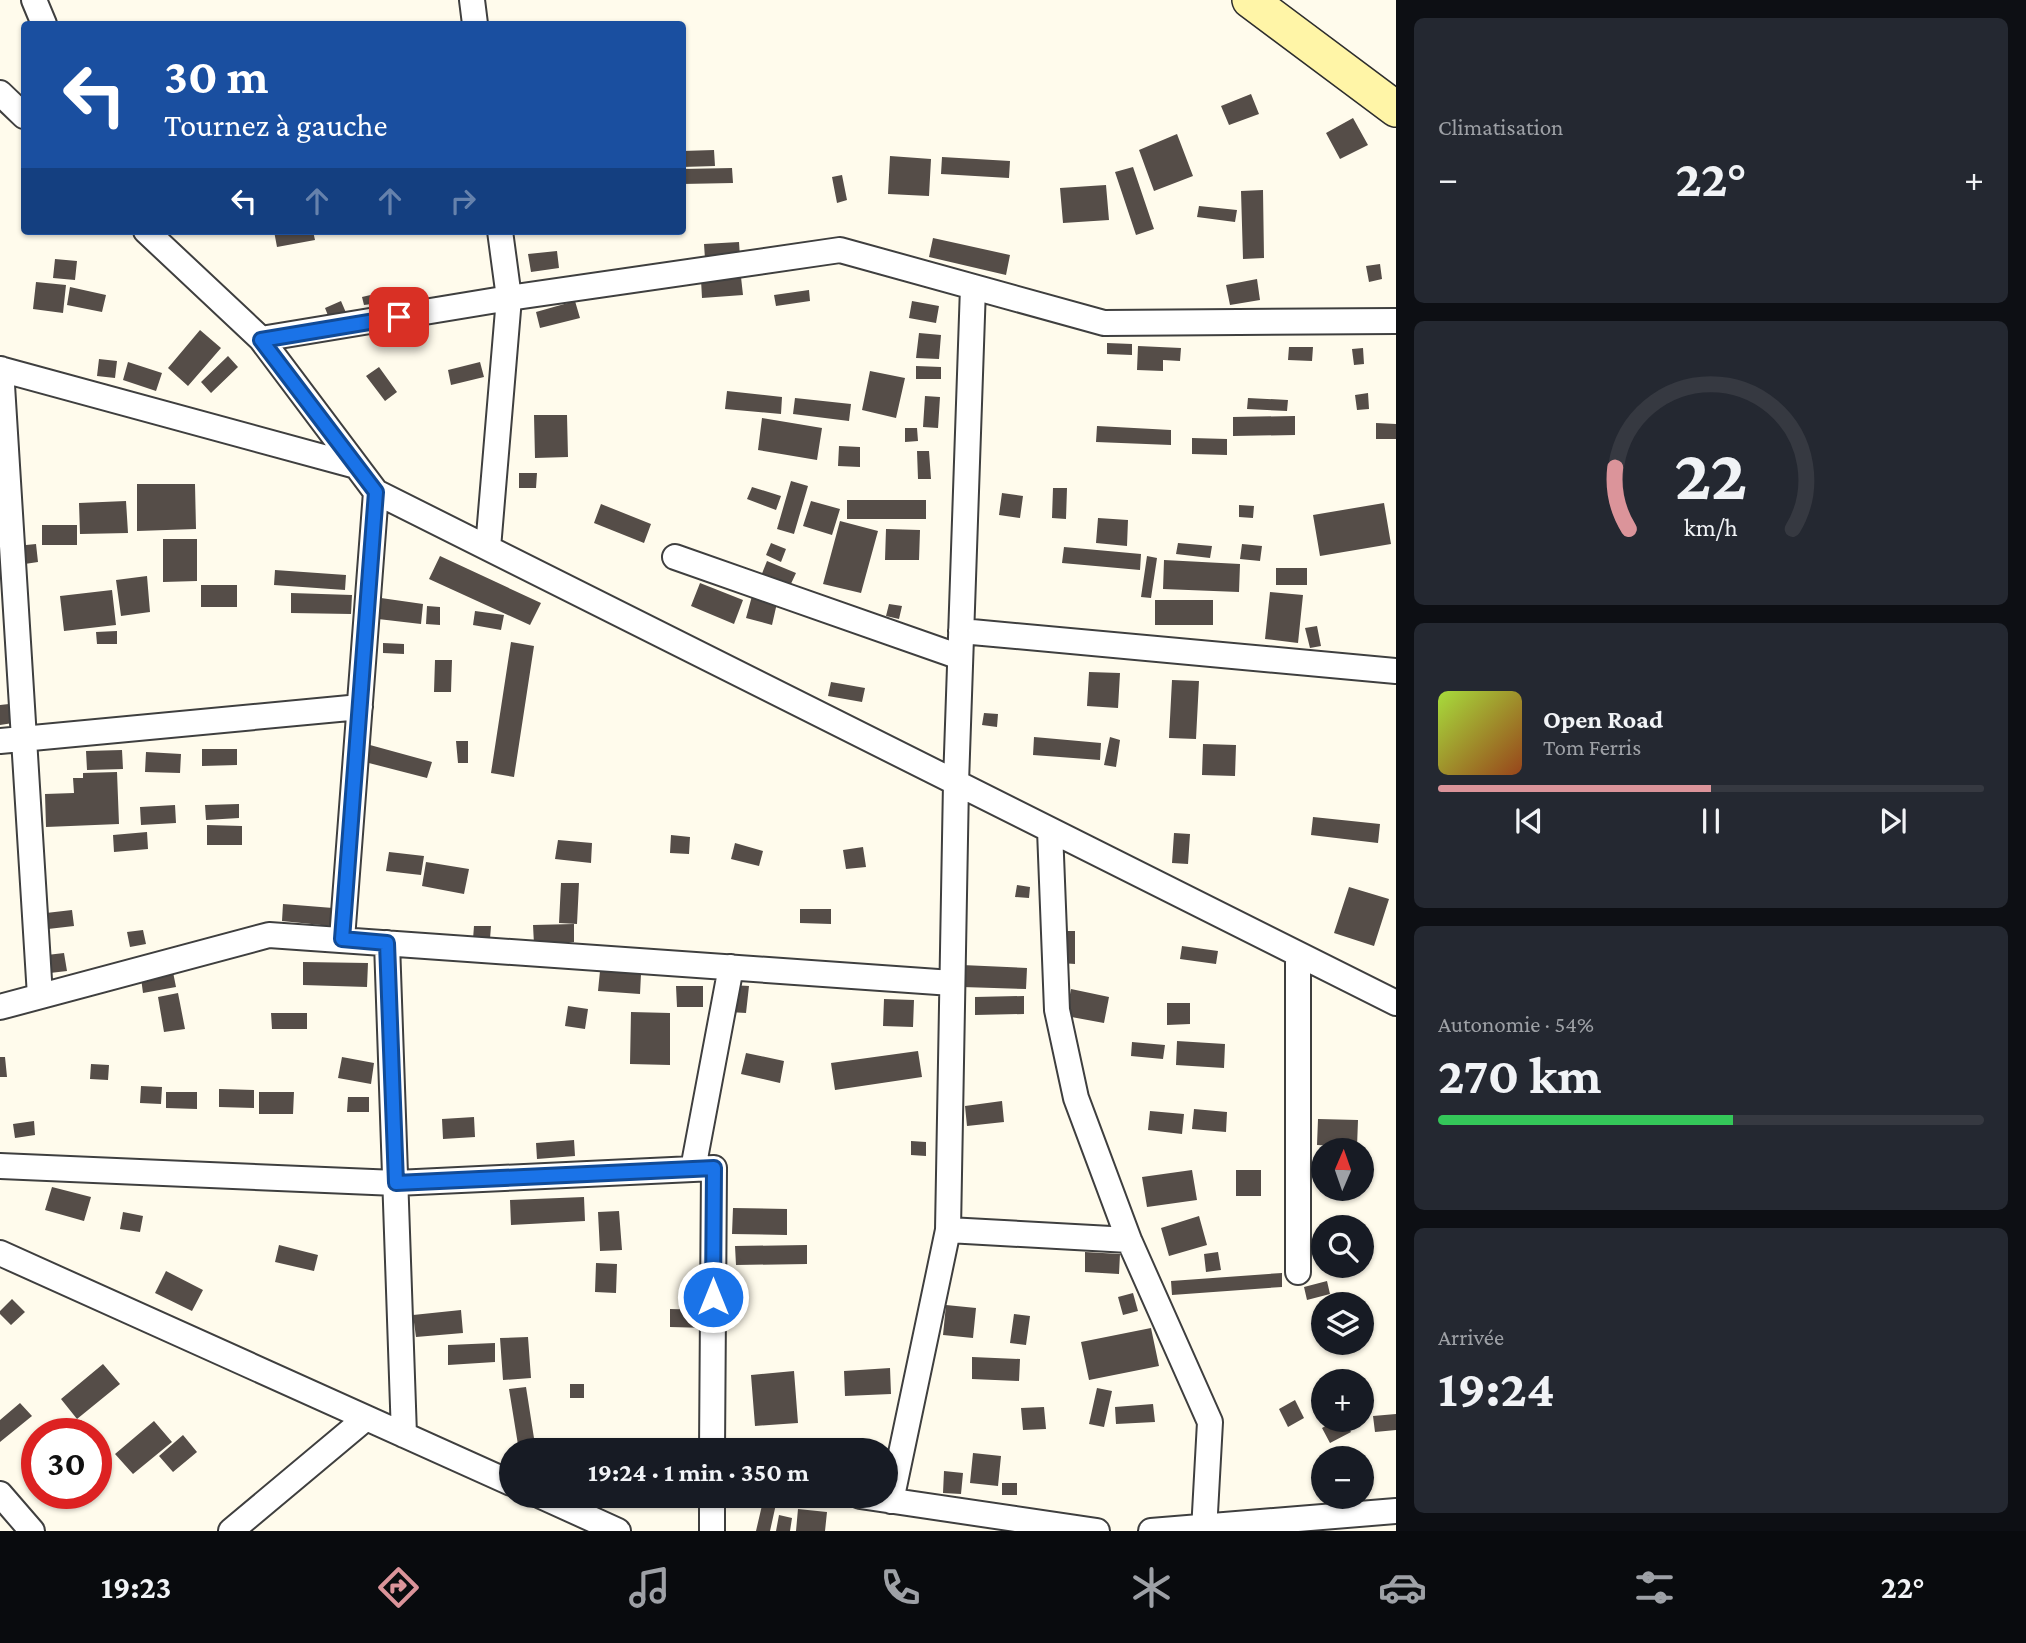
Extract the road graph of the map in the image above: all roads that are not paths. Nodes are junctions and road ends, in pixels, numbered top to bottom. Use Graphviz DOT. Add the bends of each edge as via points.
graph roads {
  1 [pos="34,0"];
  2 [pos="472,0"];
  3 [pos="1250,0"];
  4 [pos="43,21"];
  5 [pos="475,21"];
  6 [pos="0,93"];
  7 [pos="1396,109"];
  8 [pos="21,113"];
  9 [pos="150,235"];
  10 [pos="501,235"];
  11 [pos="973,287"];
  12 [pos="509,299"];
  13 [pos="1396,321"];
  14 [pos="261,340"];
  15 [pos="1,369"];
  16 [pos="356,466"];
  17 [pos="376,492"];
  18 [pos="488,548"];
  19 [pos="675,557"];
  20 [pos="961,631"];
  21 [pos="960,657"];
  22 [pos="1396,671"];
  23 [pos="360,707"];
  24 [pos="12,740"];
  25 [pos="956,783"];
  26 [pos="1050,830"];
  27 [pos="342,939"];
  28 [pos="387,943"];
  29 [pos="1298,954"];
  30 [pos="732,967"];
  31 [pos="952,983"];
  32 [pos="40,996"];
  33 [pos="1396,1003"];
  34 [pos="0,1007"];
  35 [pos="0,1166"];
  36 [pos="693,1169"];
  37 [pos="396,1183"];
  38 [pos="948,1230"];
  39 [pos="1129,1240"];
  40 [pos="0,1253"];
  41 [pos="1298,1272"];
  42 [pos="366,1418"];
  43 [pos="404,1435"];
  44 [pos="712,1438"];
  45 [pos="898,1468"];
  46 [pos="499,1478"];
  47 [pos="0,1494"];
  48 [pos="898,1502"];
  49 [pos="567,1508"];
  50 [pos="712,1508"];
  51 [pos="1396,1511"];
  52 [pos="1204,1529"];
  53 [pos="32,1531"];
  54 [pos="231,1531"];
  55 [pos="618,1531"];
  56 [pos="712,1531"];
  57 [pos="1097,1531"];
  58 [pos="1151,1531"];
  1 -- 4 [label="street"];
  2 -- 5 [label="street"];
  3 -- 7 [label="street"];
  6 -- 8 [label="street"];
  9 -- 14 [label="street"];
  10 -- 12 [label="street"];
  11 -- 12 [label="street" via="840,250"];
  11 -- 13 [label="street" via="1104,323"];
  11 -- 20 [label="street"];
  12 -- 14 [label="street"];
  12 -- 18 [label="street"];
  14 -- 16 [label="street"];
  15 -- 16 [label="street"];
  15 -- 24 [label="street"];
  16 -- 17 [label="street"];
  17 -- 18 [label="street"];
  17 -- 23 [label="street"];
  18 -- 25 [label="street"];
  19 -- 21 [label="street"];
  20 -- 21 [label="street"];
  20 -- 22 [label="street"];
  21 -- 25 [label="street"];
  23 -- 24 [label="street"];
  23 -- 27 [label="street"];
  24 -- 32 [label="street"];
  25 -- 26 [label="street"];
  25 -- 31 [label="street"];
  26 -- 29 [label="street"];
  26 -- 39 [label="street" via="1057,1010 1076,1098"];
  27 -- 28 [label="street"];
  27 -- 32 [label="street" via="269,934"];
  28 -- 30 [label="street"];
  28 -- 37 [label="street"];
  29 -- 33 [label="street"];
  29 -- 41 [label="street"];
  30 -- 31 [label="street"];
  30 -- 36 [label="street"];
  31 -- 38 [label="street"];
  32 -- 34 [label="street"];
  35 -- 37 [label="street"];
  36 -- 37 [label="street"];
  36 -- 44 [label="street" via="714,1168"];
  37 -- 43 [label="street"];
  38 -- 39 [label="street"];
  38 -- 45 [label="street"];
  39 -- 52 [label="street" via="1210,1422"];
  40 -- 42 [label="street"];
  42 -- 43 [label="street"];
  42 -- 54 [label="street"];
  43 -- 46 [label="street"];
  47 -- 53 [label="street"];
  48 -- 57 [label="street"];
  49 -- 55 [label="street"];
  50 -- 56 [label="street"];
  51 -- 52 [label="street"];
  52 -- 58 [label="street"];
}
